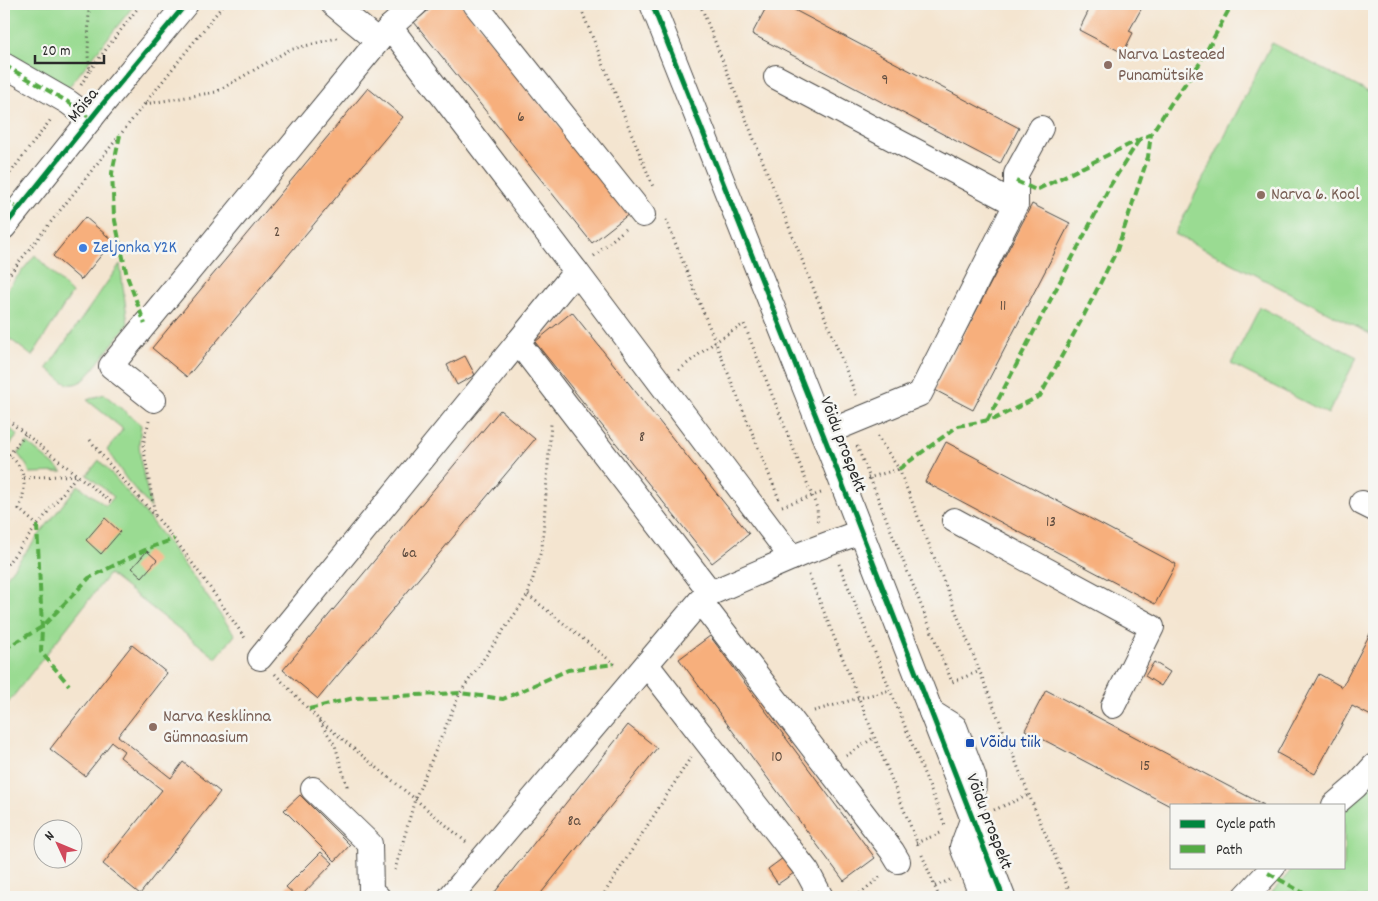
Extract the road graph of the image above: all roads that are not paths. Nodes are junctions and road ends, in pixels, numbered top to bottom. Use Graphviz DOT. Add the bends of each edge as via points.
graph roads {
  1 [pos="186,4"];
  2 [pos="333,4"];
  3 [pos="416,4"];
  4 [pos="475,4"];
  5 [pos="652,4"];
  6 [pos="378,33"];
  7 [pos="4,65"];
  8 [pos="776,77"];
  9 [pos="90,120"];
  10 [pos="1042,128"];
  11 [pos="1016,204"];
  12 [pos="643,214"];
  13 [pos="4,227"];
  14 [pos="576,271"];
  15 [pos="518,342"];
  16 [pos="154,400"];
  17 [pos="824,434"];
  18 [pos="954,520"];
  19 [pos="860,532"];
  20 [pos="796,556"];
  21 [pos="706,597"];
  22 [pos="260,658"];
  23 [pos="640,672"];
  24 [pos="1113,706"];
  25 [pos="1374,766"];
  26 [pos="313,789"];
  27 [pos="1335,804"];
  28 [pos="972,820"];
  29 [pos="898,861"];
  30 [pos="1272,868"];
  31 [pos="378,897"];
  32 [pos="450,897"];
  33 [pos="821,897"];
  34 [pos="982,897"];
  35 [pos="1003,897"];
  36 [pos="1245,897"];
  1 -- 9 [label="street, Mõisa"];
  2 -- 6 [label="street"];
  3 -- 6 [label="street"];
  4 -- 12 [label="street"];
  5 -- 17 [label="street, Võidu prospekt"];
  6 -- 14 [label="street"];
  6 -- 16 [label="street" via="111,366"];
  7 -- 9 [label="street" via="68,102"];
  8 -- 11 [label="street"];
  9 -- 13 [label="street, Mõisa"];
  10 -- 11 [label="street" via="1016,174"];
  11 -- 17 [label="street" via="920,394"];
  14 -- 15 [label="street"];
  14 -- 20 [label="street"];
  15 -- 21 [label="street"];
  15 -- 22 [label="street"];
  17 -- 19 [label="street, Võidu prospekt"];
  18 -- 24 [label="street" via="1152,627"];
  19 -- 20 [label="street" via="823,534"];
  19 -- 28 [label="street, Võidu prospekt"];
  20 -- 21 [label="street"];
  21 -- 23 [label="street"];
  21 -- 29 [label="street" via="790,718"];
  23 -- 32 [label="street"];
  23 -- 33 [label="street" via="703,737 807,871"];
  25 -- 27 [label="street"];
  26 -- 31 [label="street" via="370,844 371,891"];
  28 -- 34 [label="street" via="962,847"];
  28 -- 35 [label="street, Võidu prospekt"];
  30 -- 36 [label="street"];
}
